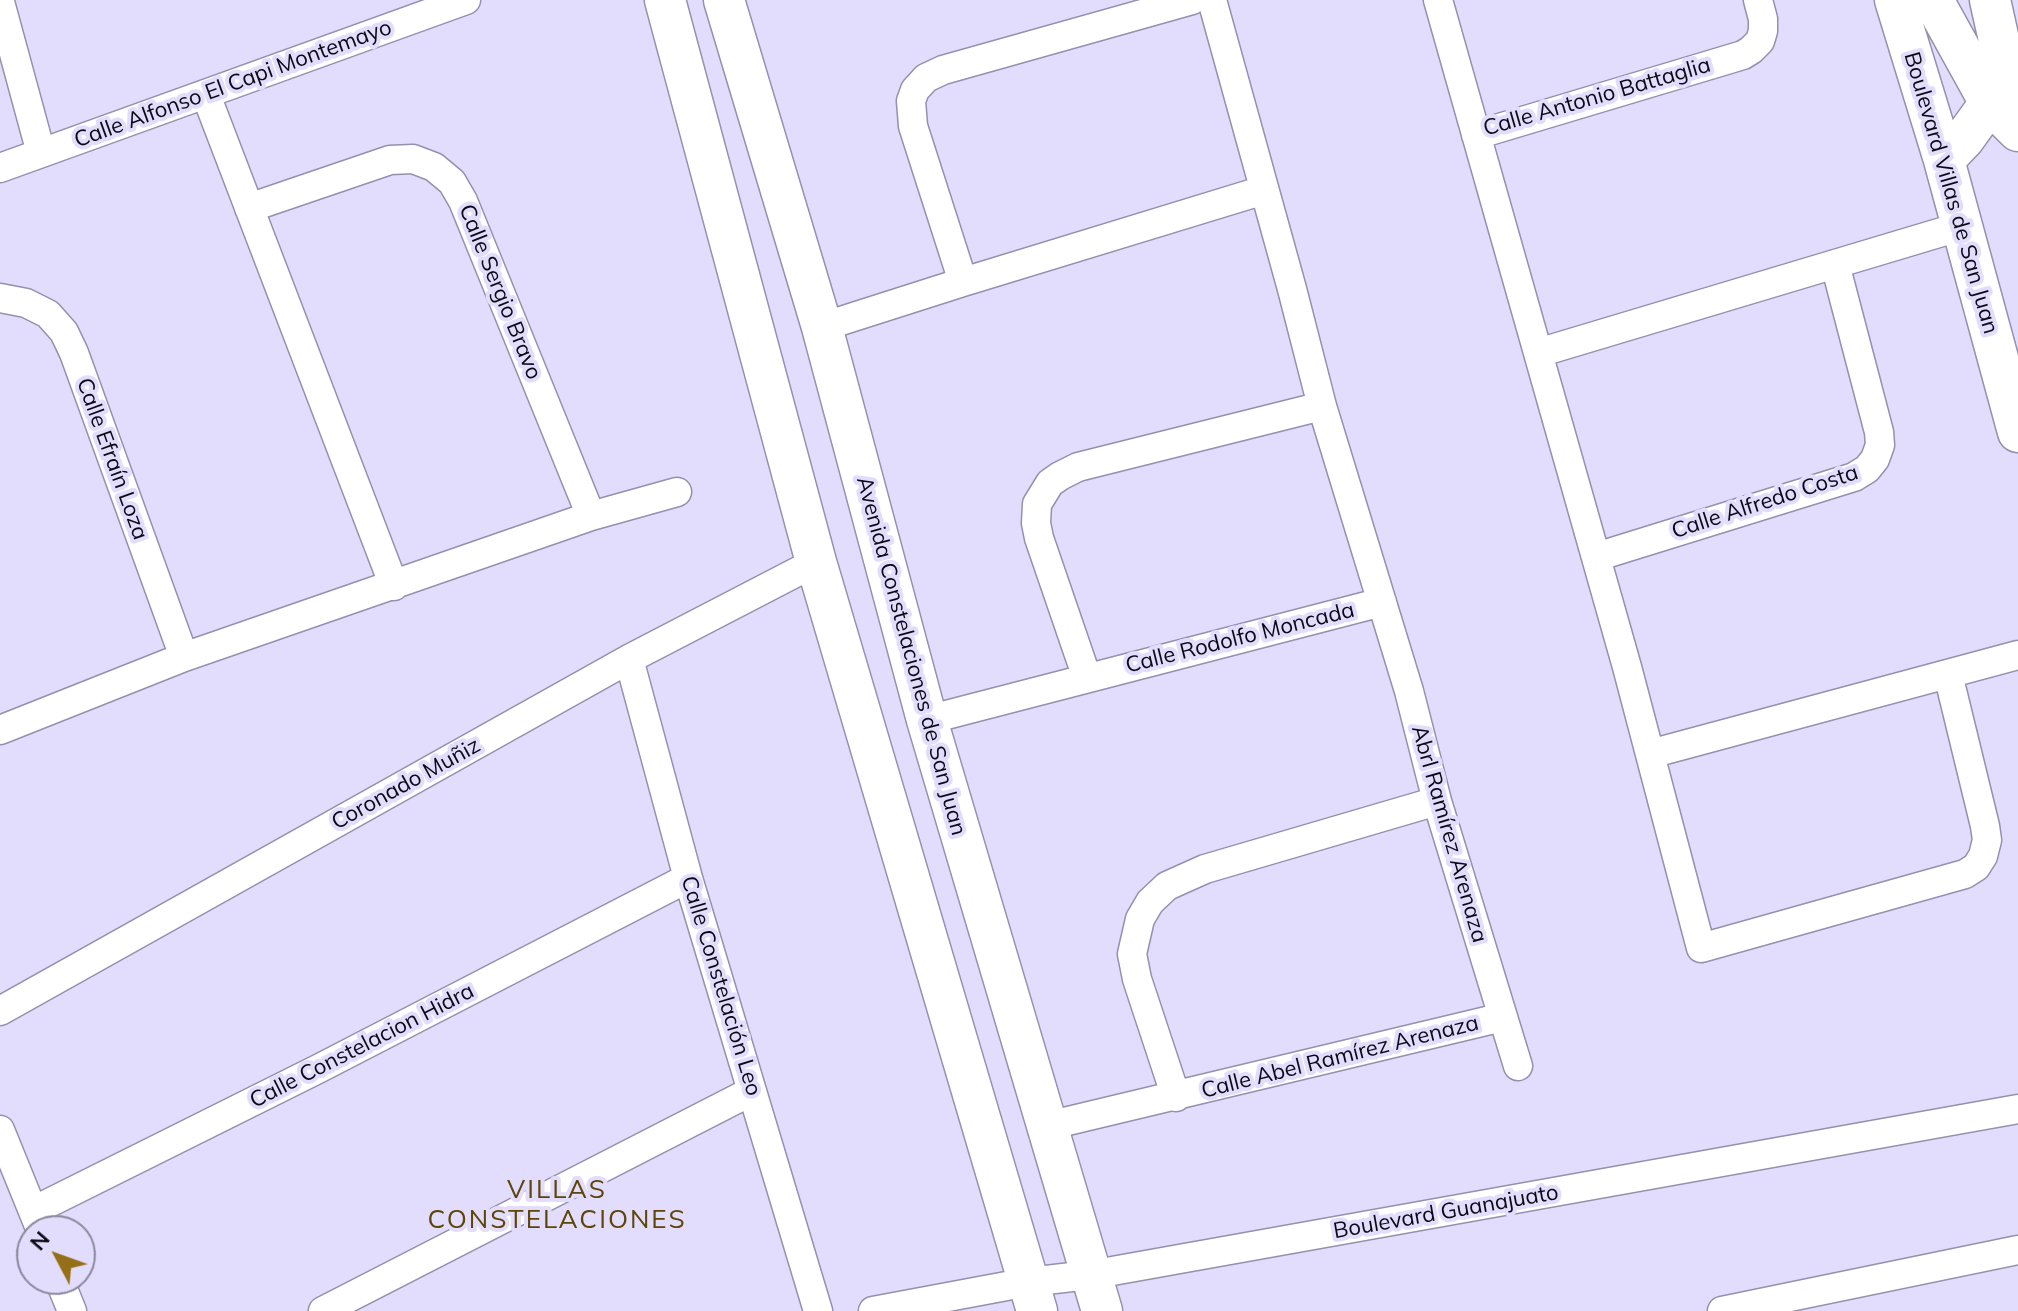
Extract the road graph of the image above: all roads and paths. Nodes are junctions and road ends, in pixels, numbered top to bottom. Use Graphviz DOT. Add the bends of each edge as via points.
graph roads {
  1 [pos="466,0"];
  2 [pos="665,0"];
  3 [pos="724,0"];
  4 [pos="1192,0"];
  5 [pos="1212,0"];
  6 [pos="1438,0"];
  7 [pos="1758,0"];
  8 [pos="1895,0"];
  9 [pos="1933,0"];
  10 [pos="1990,0"];
  11 [pos="0,2"];
  12 [pos="436,5"];
  13 [pos="7,53"];
  14 [pos="2008,91"];
  15 [pos="206,95"];
  16 [pos="2018,131"];
  17 [pos="1476,135"];
  18 [pos="41,153"];
  19 [pos="1944,160"];
  20 [pos="0,168"];
  21 [pos="1264,190"];
  22 [pos="249,208"];
  23 [pos="1962,226"];
  24 [pos="1835,264"];
  25 [pos="963,282"];
  26 [pos="0,298"];
  27 [pos="822,327"];
  28 [pos="1538,353"];
  29 [pos="1322,406"];
  30 [pos="2018,432"];
  31 [pos="677,492"];
  32 [pos="591,516"];
  33 [pos="1596,557"];
  34 [pos="816,562"];
  35 [pos="394,586"];
  36 [pos="1382,602"];
  37 [pos="2018,655"];
  38 [pos="184,657"];
  39 [pos="629,659"];
  40 [pos="1948,674"];
  41 [pos="1087,678"];
  42 [pos="927,720"];
  43 [pos="0,730"];
  44 [pos="1650,754"];
  45 [pos="1437,801"];
  46 [pos="688,878"];
  47 [pos="0,1011"];
  48 [pos="1503,1017"];
  49 [pos="1518,1066"];
  50 [pos="752,1091"];
  51 [pos="1176,1097"];
  52 [pos="2018,1109"];
  53 [pos="1047,1126"];
  54 [pos="0,1130"];
  55 [pos="35,1215"];
  56 [pos="48,1215"];
  57 [pos="2018,1250"];
  58 [pos="1096,1293"];
  59 [pos="1033,1297"];
  60 [pos="323,1311"];
  61 [pos="818,1311"];
  62 [pos="873,1311"];
  63 [pos="1722,1311"];
  1 -- 12 [label="street, Calle Alfonso El Capi Montemayo"];
  2 -- 34 [label="street"];
  3 -- 27 [label="street, Avenida Constelaciones de San Juan"];
  4 -- 25 [label="street" via="943,70 915,90 913,126"];
  5 -- 21 [label="street, Calle Rodolfo Moncada"];
  6 -- 17 [label="street, Calle Antonio Battaglia"];
  7 -- 17 [label="street, Calle Antonio Battaglia" via="1763,31 1760,41 1743,55"];
  8 -- 19 [label="street, Boulevard Villas de San Juan"];
  9 -- 14 [label="street"];
  10 -- 14 [label="street"];
  11 -- 13 [label="street"];
  12 -- 15 [label="street, Calle Alfonso El Capi Montemayo"];
  13 -- 18 [label="street"];
  14 -- 16 [label="street"];
  14 -- 19 [label="street"];
  15 -- 18 [label="street, Calle Alfonso El Capi Montemayo"];
  15 -- 22 [label="street"];
  17 -- 28 [label="street"];
  18 -- 20 [label="street, Calle Alfonso El Capi Montemayo"];
  19 -- 23 [label="street, Boulevard Villas de San Juan"];
  21 -- 25 [label="street"];
  21 -- 29 [label="street, Calle Rodolfo Moncada"];
  22 -- 32 [label="street, Calle Sergio Bravo" via="390,160 413,159 452,182"];
  22 -- 35 [label="street"];
  23 -- 24 [label="street"];
  23 -- 30 [label="street, Boulevard Villas de San Juan"];
  24 -- 28 [label="street"];
  24 -- 33 [label="street, Calle Alfredo Costa" via="1879,432 1880,445 1867,469"];
  25 -- 27 [label="street"];
  26 -- 38 [label="street, Calle Efraín Loza" via="48,314 64,332"];
  27 -- 42 [label="street, Avenida Constelaciones de San Juan"];
  28 -- 33 [label="street"];
  29 -- 36 [label="street, Calle Rodolfo Moncada"];
  29 -- 41 [label="street" via="1078,467 1050,483 1037,504 1036,523"];
  31 -- 32 [label="street"];
  32 -- 35 [label="street"];
  33 -- 44 [label="street"];
  34 -- 39 [label="street, Coronado Muñiz"];
  34 -- 59 [label="street"];
  35 -- 38 [label="street"];
  36 -- 41 [label="street, Calle Rodolfo Moncada"];
  36 -- 45 [label="street, Abrl Ramírez Arenaza"];
  37 -- 40 [label="street"];
  38 -- 43 [label="street"];
  39 -- 46 [label="street, Calle Constelación Leo"];
  39 -- 47 [label="street, Coronado Muñiz"];
  40 -- 44 [label="street"];
  40 -- 44 [label="street" via="1985,826 1987,840 1976,867 1701,948"];
  41 -- 42 [label="street, Calle Rodolfo Moncada"];
  42 -- 53 [label="street, Avenida Constelaciones de San Juan"];
  45 -- 48 [label="street, Abrl Ramírez Arenaza"];
  45 -- 51 [label="street, Calle Abel Ramírez Arenaza" via="1205,869 1167,886 1150,902 1132,954"];
  46 -- 50 [label="street, Calle Constelación Leo"];
  46 -- 56 [label="street, Calle Constelacion Hidra"];
  48 -- 49 [label="street, Abrl Ramírez Arenaza"];
  48 -- 51 [label="street, Calle Abel Ramírez Arenaza"];
  50 -- 60 [label="street"];
  50 -- 61 [label="street, Calle Constelación Leo"];
  51 -- 53 [label="street, Calle Abel Ramírez Arenaza"];
  52 -- 58 [label="street, Boulevard Guanajuato"];
  53 -- 58 [label="street, Avenida Constelaciones de San Juan"];
  54 -- 55 [label="street"];
  57 -- 63 [label="street"];
  58 -- 59 [label="street, Boulevard Guanajuato"];
  59 -- 62 [label="street, Boulevard Guanajuato"];
}
